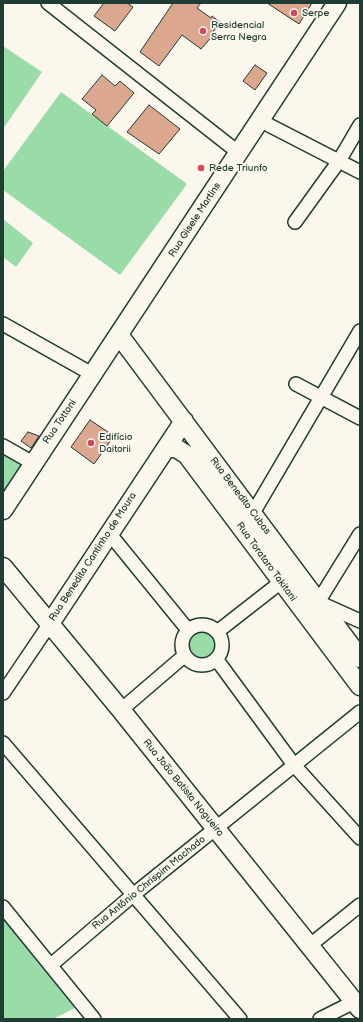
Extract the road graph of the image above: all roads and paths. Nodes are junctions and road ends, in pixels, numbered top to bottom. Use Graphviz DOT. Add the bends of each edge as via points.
graph roads {
  1 [pos="48,3"];
  2 [pos="337,3"];
  3 [pos="261,121"];
  4 [pos="360,125"];
  5 [pos="239,153"];
  6 [pos="339,161"];
  7 [pos="360,172"];
  8 [pos="295,222"];
  9 [pos="3,324"];
  10 [pos="360,331"];
  11 [pos="119,335"];
  12 [pos="92,374"];
  13 [pos="296,384"];
  14 [pos="321,397"];
  15 [pos="360,418"];
  16 [pos="184,421"];
  17 [pos="3,446"];
  18 [pos="166,448"];
  19 [pos="208,452"];
  20 [pos="193,462"];
  21 [pos="33,463"];
  22 [pos="3,510"];
  23 [pos="253,512"];
  24 [pos="109,533"];
  25 [pos="360,534"];
  26 [pos="3,568"];
  27 [pos="280,582"];
  28 [pos="318,602"];
  29 [pos="301,609"];
  30 [pos="360,621"];
  31 [pos="49,625"];
  32 [pos="188,630"];
  33 [pos="217,632"];
  34 [pos="184,656"];
  35 [pos="360,658"];
  36 [pos="217,660"];
  37 [pos="360,686"];
  38 [pos="3,693"];
  39 [pos="121,710"];
  40 [pos="360,712"];
  41 [pos="3,743"];
  42 [pos="294,765"];
  43 [pos="216,829"];
  44 [pos="360,838"];
  45 [pos="133,895"];
  46 [pos="360,905"];
  47 [pos="3,907"];
  48 [pos="309,946"];
  49 [pos="51,965"];
  50 [pos="357,1006"];
  51 [pos="91,1018"];
  52 [pos="240,1019"];
  53 [pos="320,1019"];
  1 -- 5 [label="street"];
  2 -- 3 [label="street, Rua Gisele Martins"];
  3 -- 5 [label="street, Rua Gisele Martins"];
  3 -- 6 [label="street"];
  4 -- 6 [label="street"];
  5 -- 11 [label="street, Rua Gisele Martins"];
  6 -- 7 [label="street"];
  6 -- 8 [label="street"];
  9 -- 12 [label="street"];
  10 -- 14 [label="street"];
  11 -- 12 [label="street, Rua Tottoni"];
  11 -- 16 [label="street, Rua Benedito Cubas"];
  12 -- 21 [label="street, Rua Tottoni"];
  13 -- 14 [label="street"];
  14 -- 15 [label="street"];
  14 -- 23 [label="street"];
  16 -- 18 [label="street, Rua Benedita Cantinho de Moura"];
  16 -- 19 [label="street, Rua Benedito Cubas"];
  17 -- 21 [label="street"];
  18 -- 20 [label="street, Rua Torataro Takitani" via="182,451"];
  18 -- 24 [label="street, Rua Benedita Cantinho de Moura"];
  19 -- 20 [label="street"];
  19 -- 23 [label="street, Rua Benedito Cubas"];
  20 -- 27 [label="street, Rua Torataro Takitani"];
  21 -- 22 [label="street, Rua Tottoni"];
  23 -- 28 [label="street, Rua Benedito Cubas"];
  24 -- 31 [label="street, Rua Benedita Cantinho de Moura"];
  24 -- 32 [label="street"];
  25 -- 28 [label="street"];
  26 -- 31 [label="street, Rua João Batista Nogueira"];
  27 -- 29 [label="street, Rua Torataro Takitani"];
  27 -- 33 [label="street"];
  28 -- 29 [label="street"];
  28 -- 30 [label="street"];
  28 -- 35 [label="street, Rua Benedito Cubas"];
  29 -- 37 [label="street, Rua Torataro Takitani"];
  31 -- 38 [label="street, Rua Benedita Cantinho de Moura"];
  31 -- 39 [label="street, Rua João Batista Nogueira"];
  32 -- 33 [label="street" via="201,625"];
  32 -- 34 [label="street" via="181,644"];
  33 -- 36 [label="street" via="222,640 222,647"];
  34 -- 36 [label="street" via="189,662 203,666"];
  34 -- 39 [label="street"];
  36 -- 42 [label="street"];
  39 -- 43 [label="street, Rua João Batista Nogueira"];
  40 -- 42 [label="street, Rua Antônio Chrispim Machado"];
  41 -- 45 [label="street"];
  42 -- 43 [label="street, Rua Antônio Chrispim Machado"];
  42 -- 44 [label="street"];
  43 -- 45 [label="street, Rua Antônio Chrispim Machado"];
  43 -- 48 [label="street, Rua João Batista Nogueira"];
  45 -- 49 [label="street, Rua Antônio Chrispim Machado"];
  45 -- 52 [label="street"];
  46 -- 48 [label="street"];
  47 -- 49 [label="street"];
  48 -- 50 [label="street, Rua João Batista Nogueira"];
  49 -- 51 [label="street"];
  50 -- 53 [label="street"];
}
